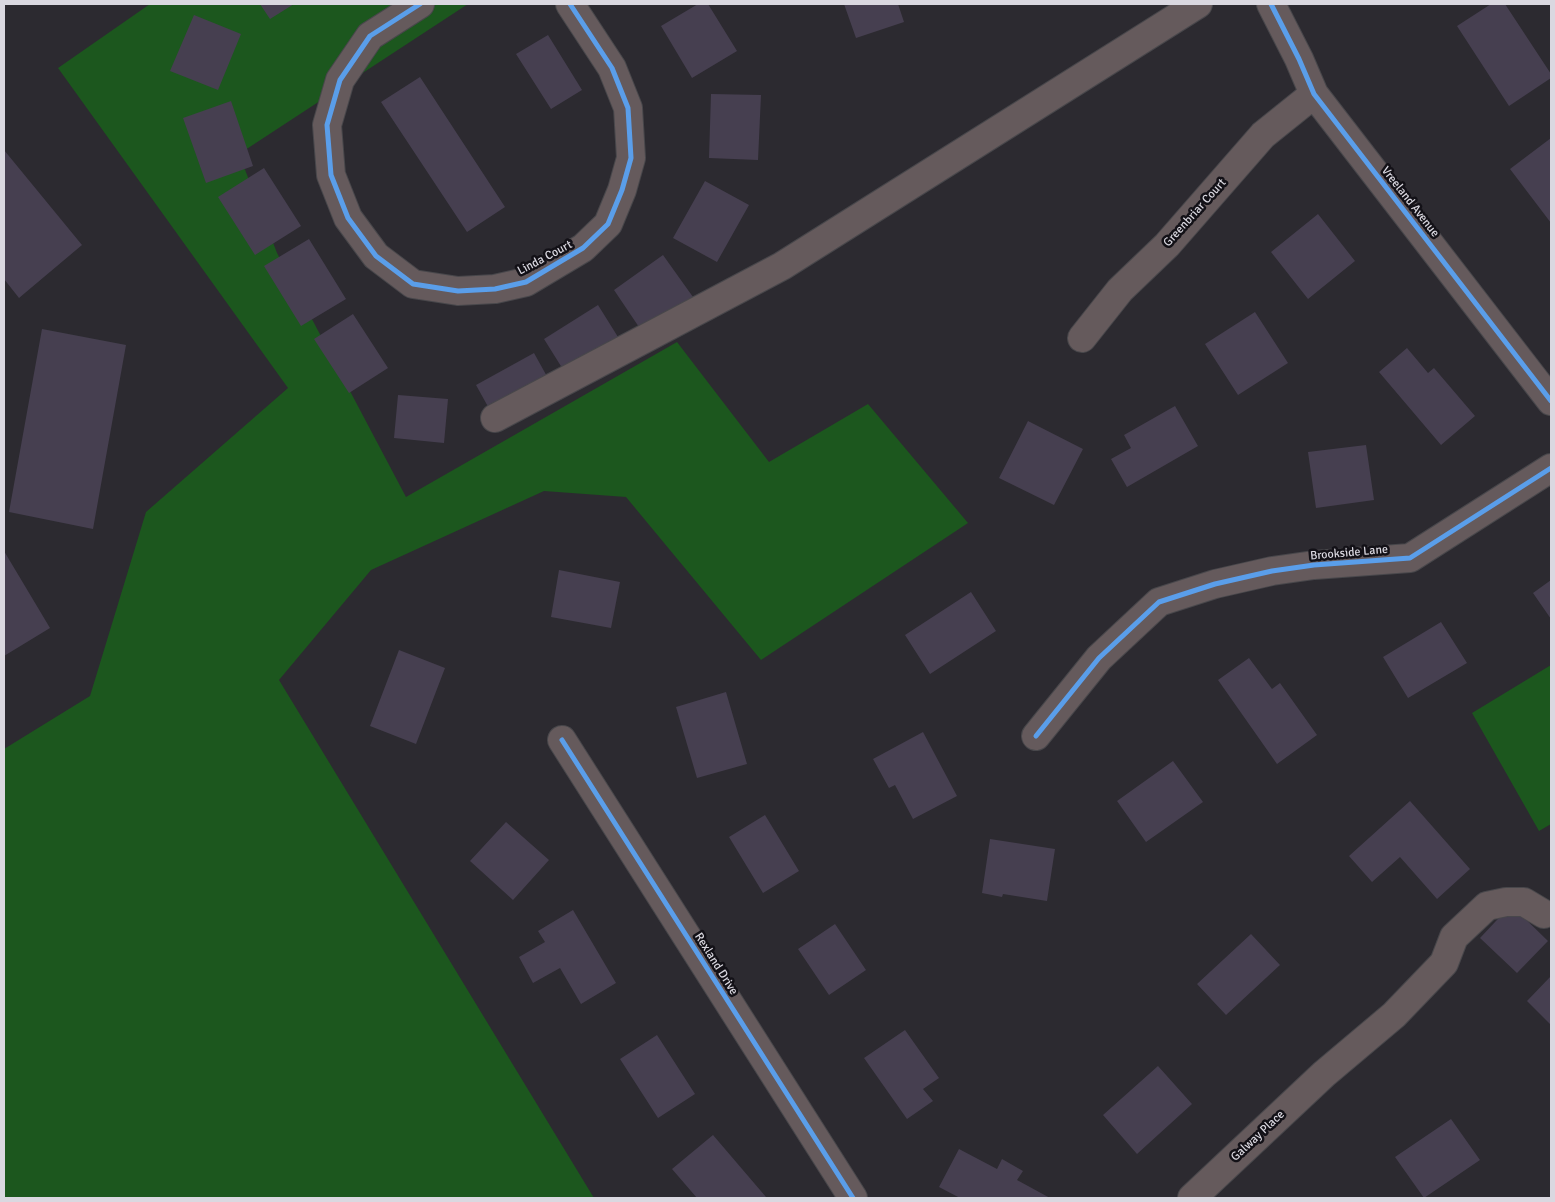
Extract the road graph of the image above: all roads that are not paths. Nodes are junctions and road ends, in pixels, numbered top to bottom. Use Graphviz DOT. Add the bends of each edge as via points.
graph roads {
  1 [pos="420,4"];
  2 [pos="570,4"];
  3 [pos="1198,4"];
  4 [pos="1271,4"];
  5 [pos="1314,94"];
  6 [pos="1082,338"];
  7 [pos="1551,401"];
  8 [pos="495,418"];
  9 [pos="1551,468"];
  10 [pos="1036,736"];
  11 [pos="562,740"];
  12 [pos="1544,914"];
  13 [pos="853,1198"];
  14 [pos="1192,1198"];
  1 -- 2 [label="street, Linda Court" via="370,36 340,80 327,125 331,174 348,218 376,256 413,284 458,291 495,289 526,282 584,248 608,224 622,190 631,158 628,108 612,68"];
  3 -- 8 [label="street" via="782,266"];
  4 -- 5 [label="street, Vreeland Avenue"];
  5 -- 6 [label="street, Greenbriar Court" via="1263,135 1166,245 1120,290"];
  5 -- 7 [label="street, Vreeland Avenue"];
  9 -- 10 [label="street, Brookside Lane" via="1410,558 1272,571 1215,584 1160,602 1099,658"];
  11 -- 13 [label="street, Rexland Drive"];
  12 -- 14 [label="street, Galway Place" via="1524,902 1487,906 1454,937 1444,963 1401,1008 1324,1074"];
}
